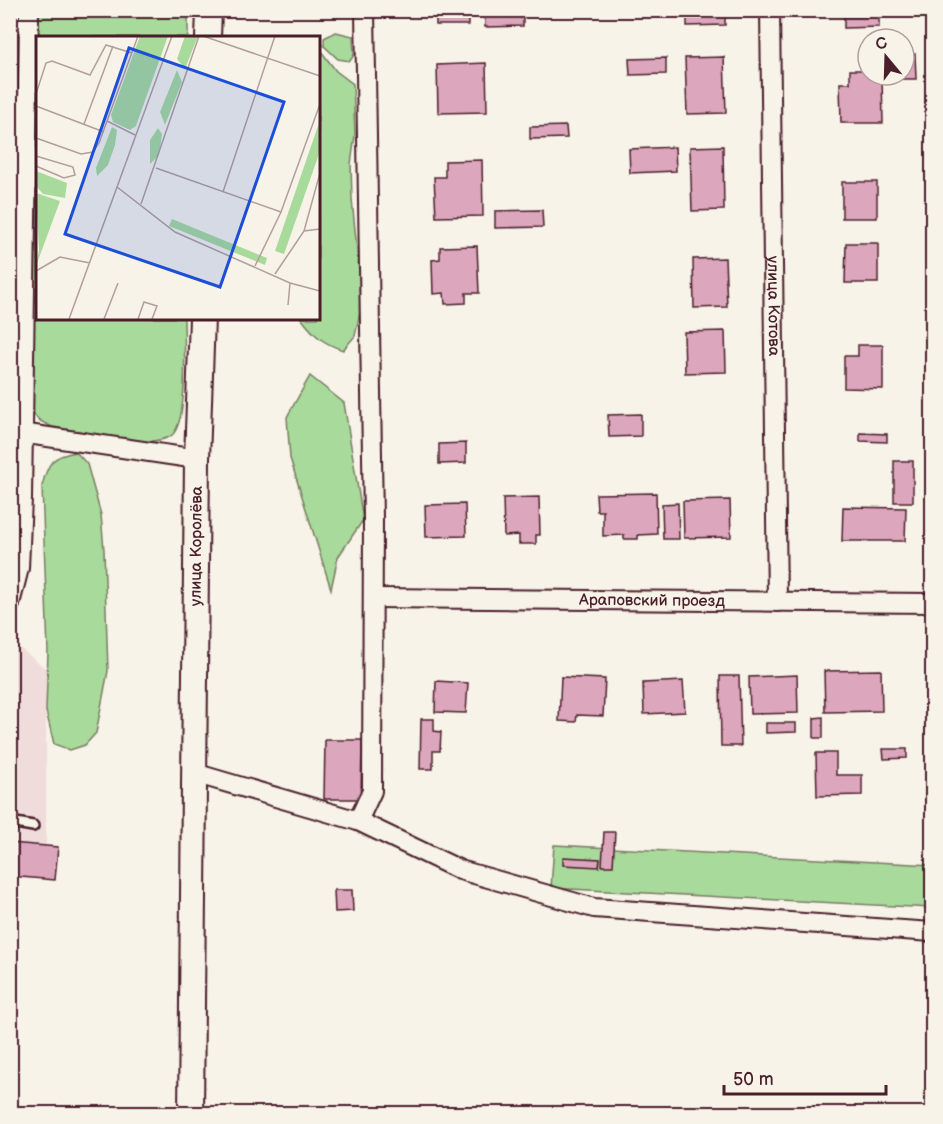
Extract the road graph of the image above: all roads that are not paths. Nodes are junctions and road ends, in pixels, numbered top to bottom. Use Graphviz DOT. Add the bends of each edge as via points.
graph roads {
  1 [pos="209,10"];
  2 [pos="365,10"];
  3 [pos="771,10"];
  4 [pos="29,16"];
  5 [pos="10,21"];
  6 [pos="208,36"];
  7 [pos="202,320"];
  8 [pos="21,433"];
  9 [pos="197,459"];
  10 [pos="16,498"];
  11 [pos="373,598"];
  12 [pos="777,602"];
  13 [pos="933,603"];
  14 [pos="10,604"];
  15 [pos="194,773"];
  16 [pos="358,820"];
  17 [pos="10,822"];
  18 [pos="33,826"];
  19 [pos="933,932"];
  20 [pos="191,1113"];
  1 -- 6 [label="main road"];
  2 -- 11 [label="street"];
  3 -- 12 [label="street, улица Котова"];
  4 -- 5 [label="lane"];
  4 -- 8 [label="street"];
  7 -- 9 [label="main road, улица Королёва"];
  8 -- 9 [label="street"];
  8 -- 10 [label="street"];
  9 -- 15 [label="main road, улица Королёва"];
  10 -- 14 [label="street" via="19,568"];
  11 -- 12 [label="street, Араповский проезд"];
  11 -- 16 [label="street" via="372,791"];
  12 -- 13 [label="street, Араповский проезд"];
  15 -- 16 [label="street"];
  15 -- 20 [label="main road, улица Королёва"];
  16 -- 19 [label="street" via="460,870 594,908"];
  17 -- 18 [label="lane"];
}
